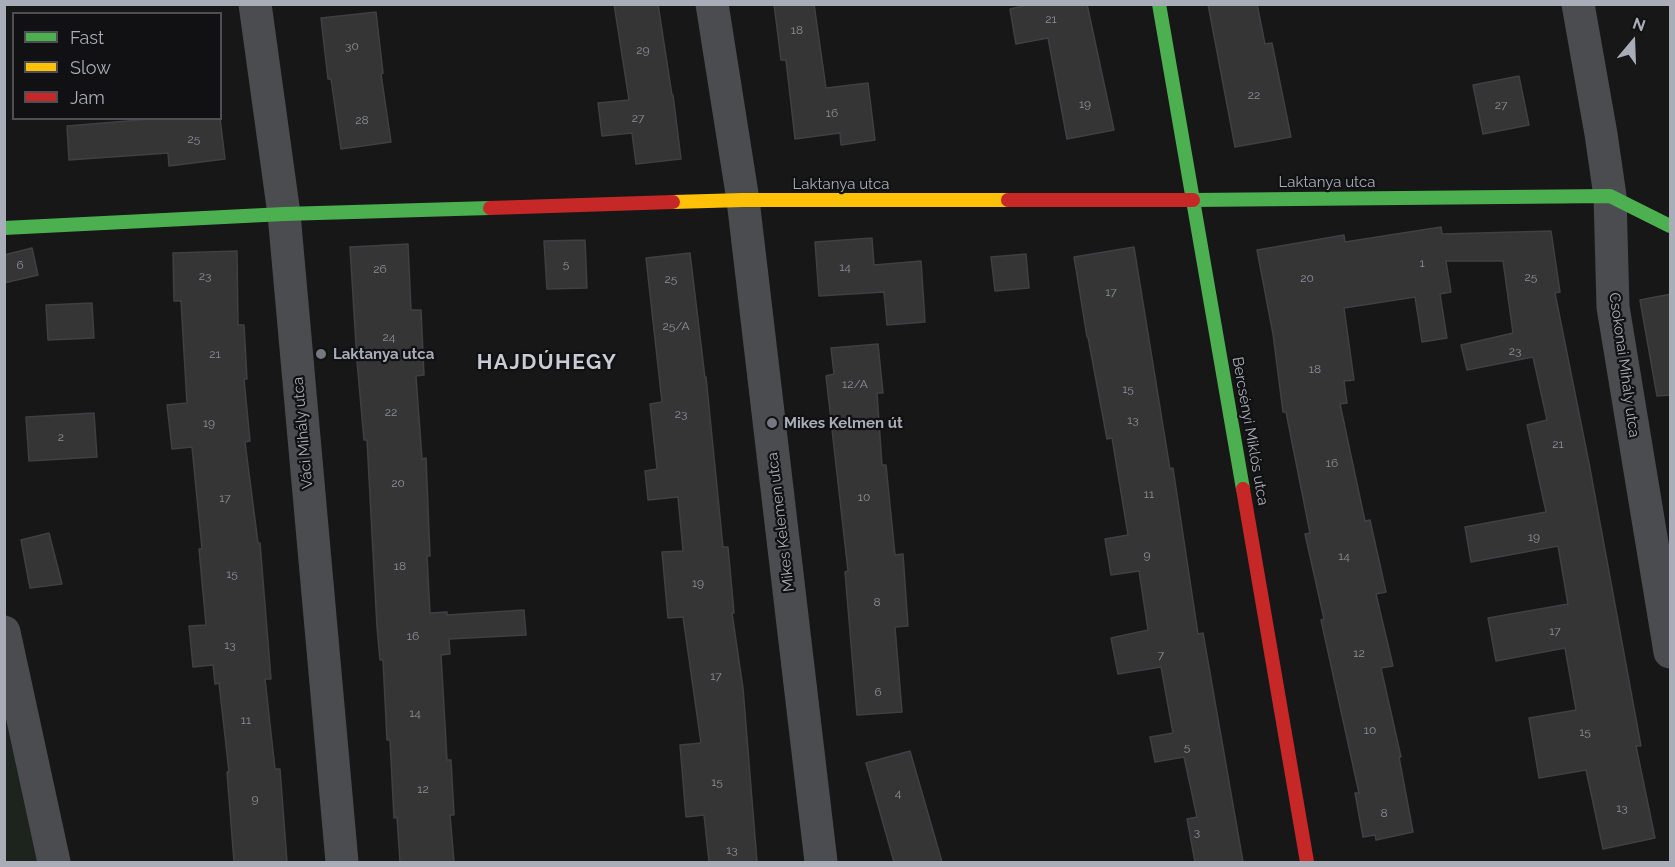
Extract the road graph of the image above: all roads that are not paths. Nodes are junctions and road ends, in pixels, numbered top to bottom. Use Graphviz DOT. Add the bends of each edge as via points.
graph roads {
  1 [pos="255,4"];
  2 [pos="712,4"];
  3 [pos="1159,4"];
  4 [pos="1578,4"];
  5 [pos="1610,196"];
  6 [pos="743,200"];
  7 [pos="1194,200"];
  8 [pos="284,214"];
  9 [pos="1671,226"];
  10 [pos="4,228"];
  11 [pos="4,632"];
  12 [pos="1671,652"];
  13 [pos="54,862"];
  14 [pos="342,862"];
  15 [pos="821,862"];
  16 [pos="1307,862"];
  1 -- 8 [label="street, Váci Mihály utca"];
  2 -- 6 [label="street, Mikes Kelemen utca"];
  3 -- 7 [label="street, Bercsényi Miklós utca"];
  4 -- 5 [label="street, Csokonai Mihály utca"];
  5 -- 7 [label="street, Laktanya utca"];
  5 -- 9 [label="street, Laktanya utca"];
  5 -- 12 [label="street, Csokonai Mihály utca" via="1613,307"];
  6 -- 7 [label="street, Laktanya utca"];
  6 -- 8 [label="street, Laktanya utca"];
  6 -- 15 [label="street, Mikes Kelemen utca"];
  7 -- 16 [label="street, Bercsényi Miklós utca"];
  8 -- 10 [label="street, Laktanya utca"];
  8 -- 14 [label="street, Váci Mihály utca"];
  11 -- 13 [label="street"];
}
